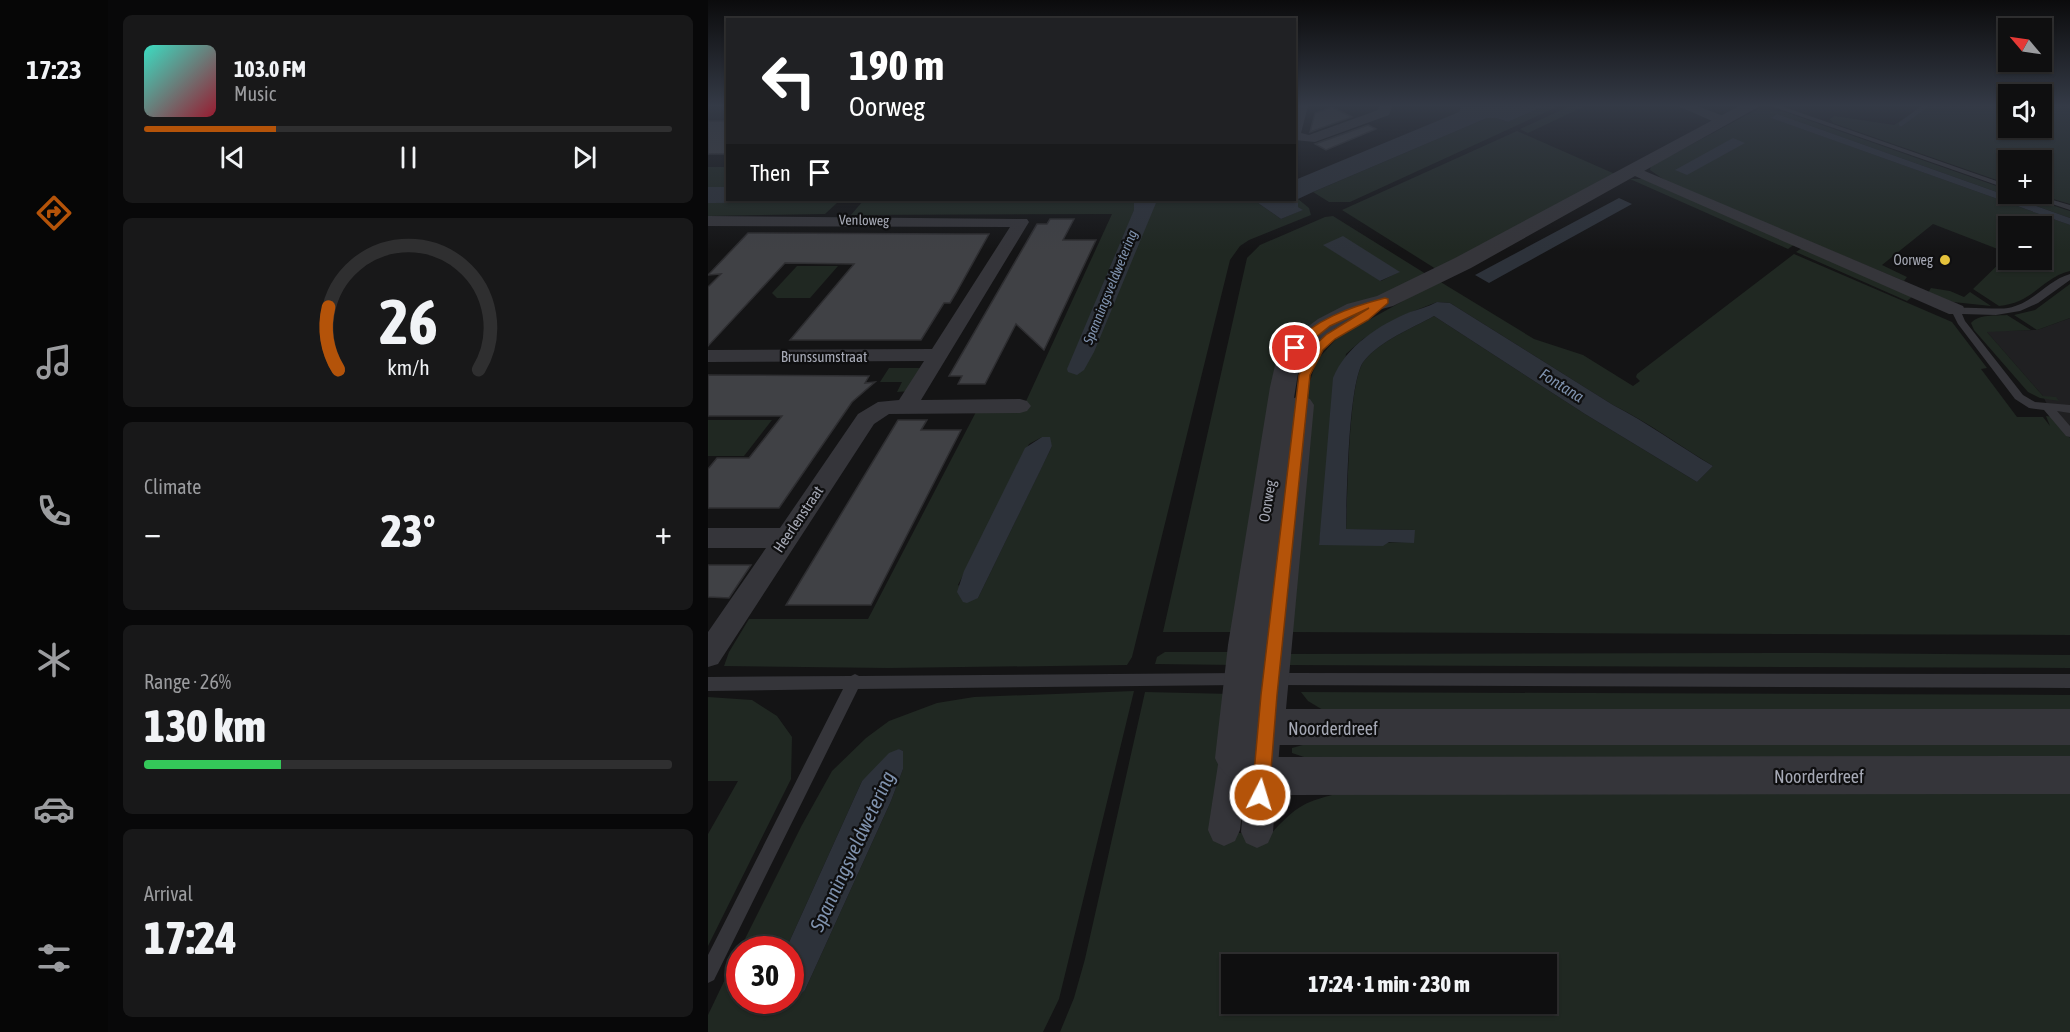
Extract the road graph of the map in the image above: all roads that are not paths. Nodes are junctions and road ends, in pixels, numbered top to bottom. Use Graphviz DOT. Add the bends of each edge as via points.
graph roads {
  1 [pos="1662,154"];
  2 [pos="1913,154"];
  3 [pos="1633,170"];
  4 [pos="1998,184"];
  5 [pos="2052,202"];
  6 [pos="2070,208"];
  7 [pos="708,221"];
  8 [pos="2070,277"];
  9 [pos="1956,309"];
  10 [pos="940,355"];
  11 [pos="708,356"];
  12 [pos="906,406"];
  13 [pos="1020,406"];
  14 [pos="2049,409"];
  15 [pos="2070,409"];
  16 [pos="2070,434"];
  17 [pos="708,538"];
  18 [pos="785,538"];
  19 [pos="708,655"];
  20 [pos="1256,679"];
  21 [pos="855,681"];
  22 [pos="2070,681"];
  23 [pos="708,684"];
  24 [pos="1266,727"];
  25 [pos="2070,727"];
  26 [pos="1248,767"];
  27 [pos="2070,775"];
  28 [pos="1224,830"];
  29 [pos="1257,832"];
  30 [pos="708,974"];
  1 -- 3 [label="street, Oorweg"];
  2 -- 4 [label="lane"];
  3 -- 9 [label="street"];
  3 -- 20 [label="street, Oorweg" via="1385,301 1318,349 1305,375"];
  5 -- 6 [label="lane"];
  7 -- 10 [label="street, Venloweg" via="839,214 1021,222"];
  8 -- 9 [label="lane" via="2032,303 2004,312"];
  9 -- 14 [label="lane" via="1961,322 2019,397"];
  10 -- 11 [label="street, Brunssumstraat"];
  10 -- 12 [label="street"];
  12 -- 13 [label="street, Heerlenstraat"];
  12 -- 18 [label="street, Heerlenstraat" via="885,407 866,419"];
  14 -- 15 [label="lane"];
  14 -- 16 [label="lane"];
  17 -- 18 [label="street"];
  18 -- 19 [label="street, Heerlenstraat"];
  20 -- 21 [label="lane"];
  20 -- 22 [label="lane"];
  20 -- 24 [label="street, Oorweg"];
  20 -- 26 [label="street, Oorweg"];
  21 -- 23 [label="lane"];
  21 -- 30 [label="lane"];
  24 -- 25 [label="street, Noorderdreef"];
  24 -- 26 [label="street, Oorweg"];
  26 -- 27 [label="street, Noorderdreef"];
  26 -- 28 [label="street"];
  26 -- 29 [label="street"];
}
